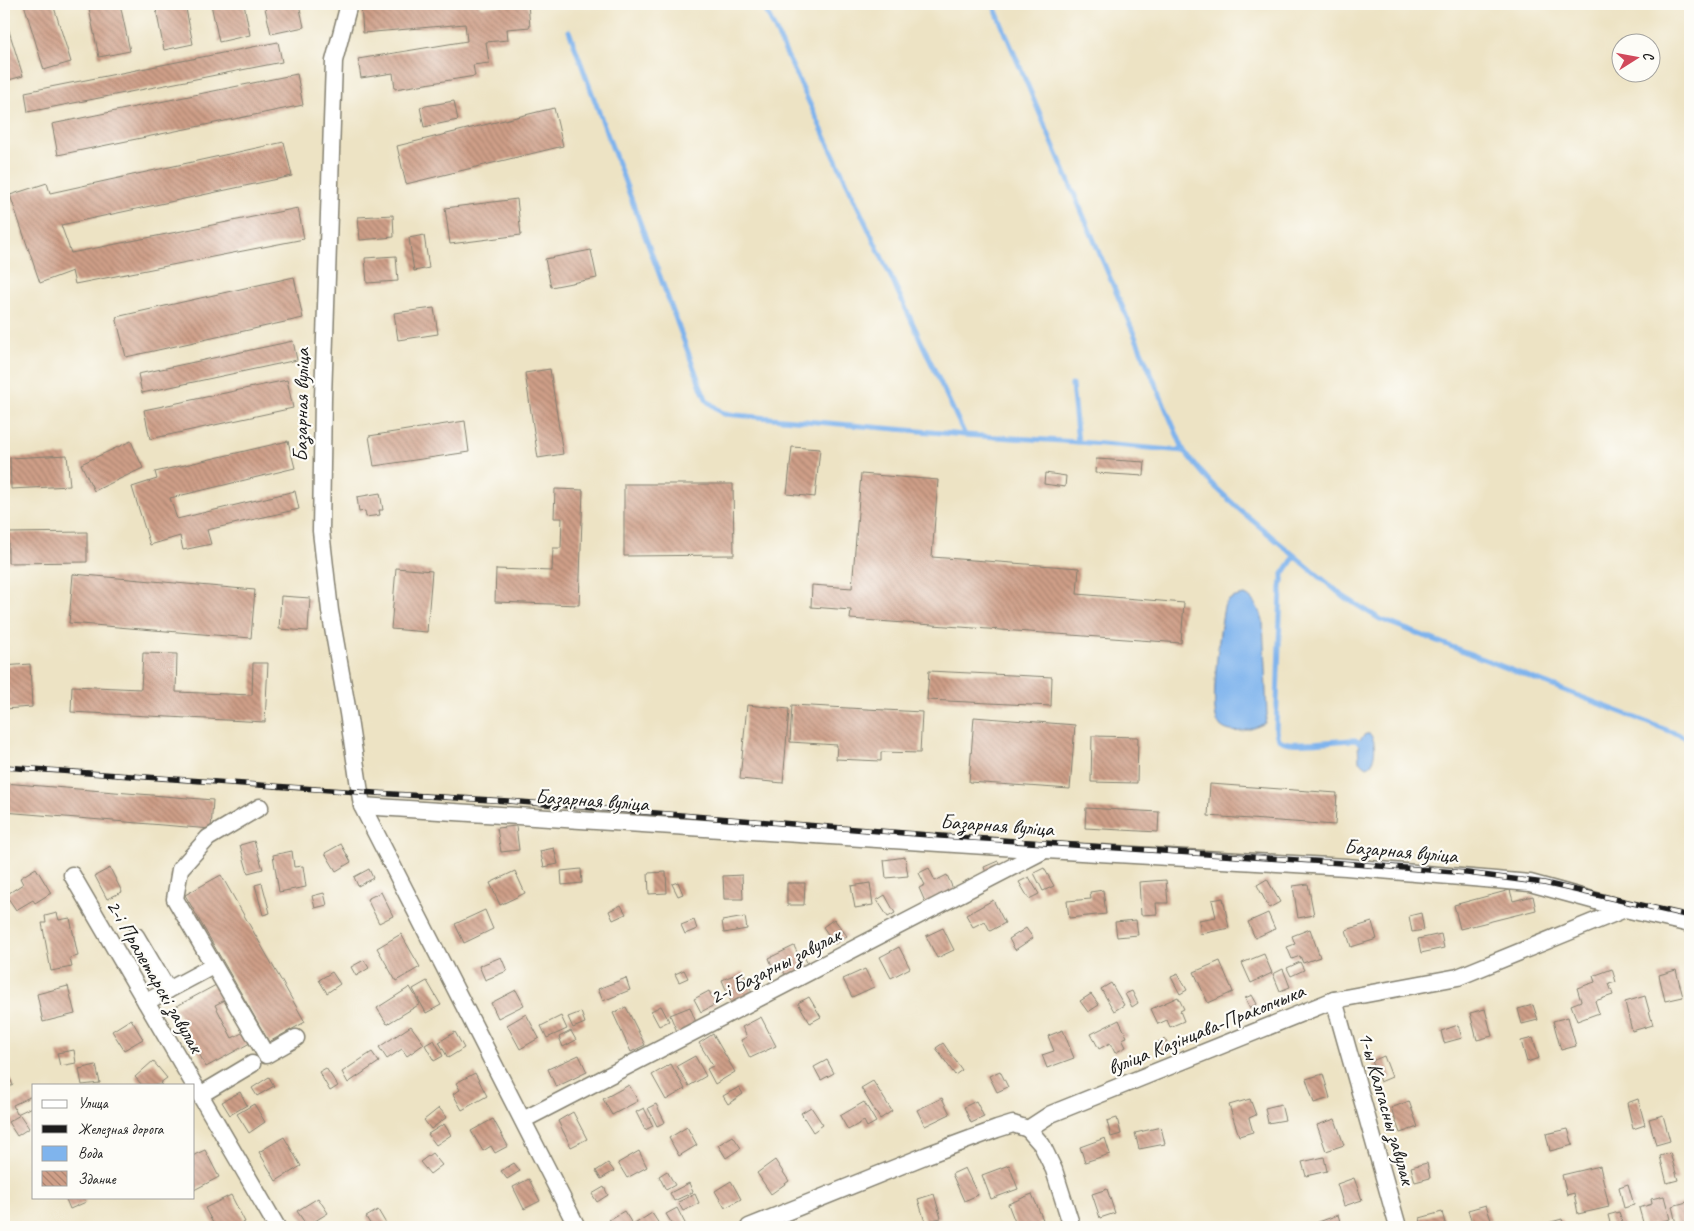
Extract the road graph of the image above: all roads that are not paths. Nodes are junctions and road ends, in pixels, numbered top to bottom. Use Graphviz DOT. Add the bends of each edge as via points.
graph roads {
  1 [pos="349,4"];
  2 [pos="362,806"];
  3 [pos="260,807"];
  4 [pos="1046,850"];
  5 [pos="72,875"];
  6 [pos="1625,909"];
  7 [pos="1690,924"];
  8 [pos="136,936"];
  9 [pos="213,966"];
  10 [pos="168,990"];
  11 [pos="1334,1000"];
  12 [pos="146,1002"];
  13 [pos="296,1038"];
  14 [pos="252,1064"];
  15 [pos="194,1084"];
  16 [pos="195,1086"];
  17 [pos="200,1095"];
  18 [pos="523,1120"];
  19 [pos="1028,1129"];
  20 [pos="758,1225"];
  21 [pos="277,1227"];
  22 [pos="577,1227"];
  23 [pos="1072,1227"];
  24 [pos="1398,1227"];
  1 -- 2 [label="street, Базарная вуліца" via="334,61 322,398 321,531 330,610"];
  2 -- 4 [label="street, Базарная вуліца"];
  2 -- 18 [label="street, Базарная вуліца"];
  3 -- 9 [label="street" via="208,838 180,869 175,899"];
  4 -- 6 [label="street, Базарная вуліца" via="1346,867 1530,884"];
  4 -- 18 [label="street, 2-і Базарны завулак"];
  5 -- 12 [label="street, 2-і Пралетарскі завулак"];
  6 -- 7 [label="street"];
  6 -- 11 [label="street, вуліца Казінцава-Пракопчыка" via="1458,977"];
  8 -- 10 [label="street"];
  9 -- 10 [label="street"];
  9 -- 13 [label="street" via="266,1055"];
  10 -- 12 [label="street"];
  11 -- 19 [label="street, вуліца Казінцава-Пракопчыка" via="1051,1114"];
  11 -- 24 [label="street, 1-ы Калгасны завулак"];
  12 -- 15 [label="street, 2-і Пралетарскі завулак"];
  14 -- 17 [label="street"];
  16 -- 17 [label="street, 2-і Пралетарскі завулак"];
  17 -- 21 [label="street, 2-і Пралетарскі завулак"];
  18 -- 22 [label="street, Базарная вуліца"];
  19 -- 20 [label="street" via="1013,1124 997,1129"];
  19 -- 23 [label="street" via="1042,1145 1054,1170"];
}
